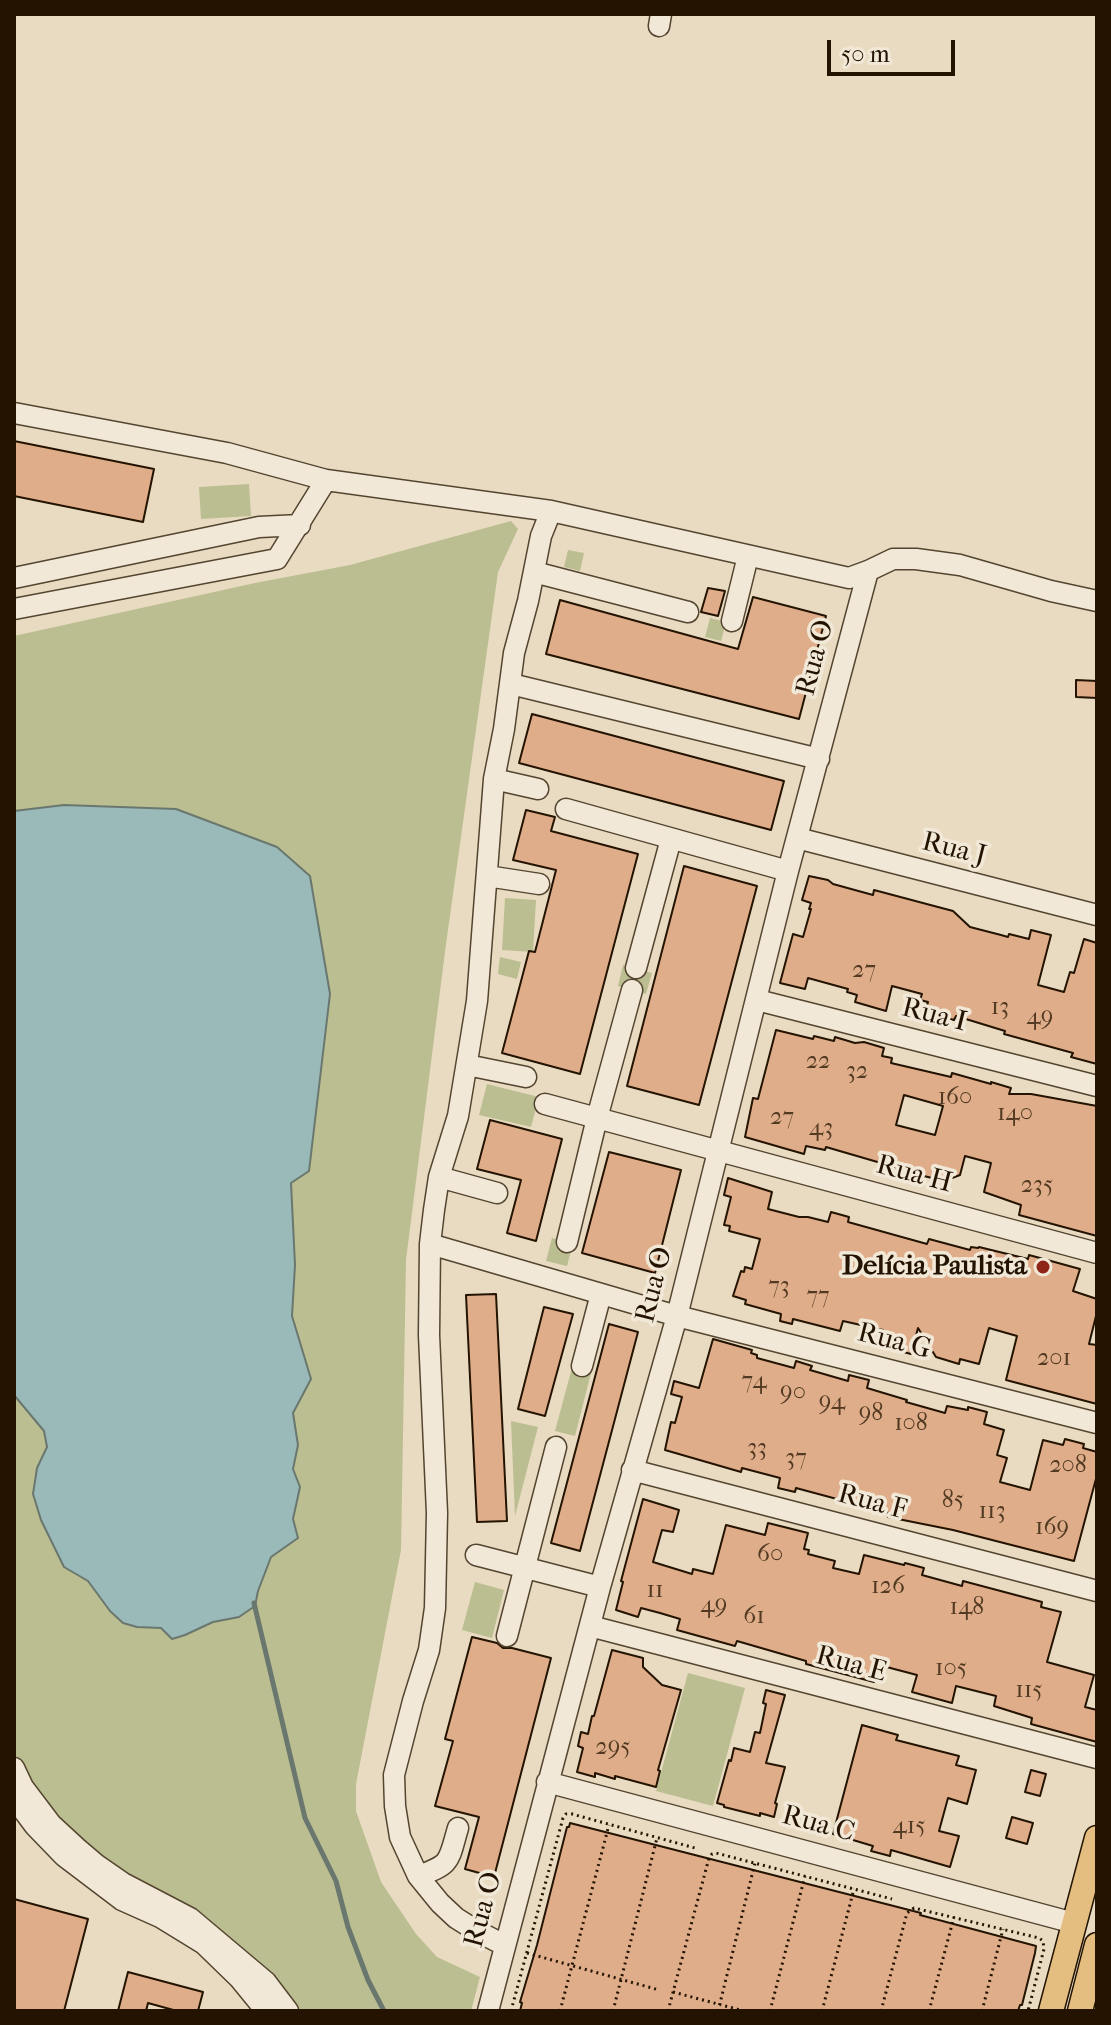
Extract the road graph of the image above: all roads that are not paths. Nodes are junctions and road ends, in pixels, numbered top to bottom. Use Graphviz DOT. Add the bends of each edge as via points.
graph roads {
  1 [pos="14,413"];
  2 [pos="326,480"];
  3 [pos="551,511"];
  4 [pos="300,525"];
  5 [pos="748,556"];
  6 [pos="868,571"];
  7 [pos="534,572"];
  8 [pos="14,578"];
  9 [pos="1097,601"];
  10 [pos="14,609"];
  11 [pos="688,612"];
  12 [pos="732,621"];
  13 [pos="511,684"];
  14 [pos="819,759"];
  15 [pos="494,779"];
  16 [pos="538,789"];
  17 [pos="566,809"];
  18 [pos="797,838"];
  19 [pos="671,839"];
  20 [pos="788,871"];
  21 [pos="487,876"];
  22 [pos="539,884"];
  23 [pos="1097,915"];
  24 [pos="636,968"];
  25 [pos="632,990"];
  26 [pos="757,1000"];
  27 [pos="467,1065"];
  28 [pos="526,1077"];
  29 [pos="1097,1086"];
  30 [pos="545,1104"];
  31 [pos="597,1118"];
  32 [pos="717,1151"];
  33 [pos="439,1177"];
  34 [pos="497,1193"];
  35 [pos="567,1242"];
  36 [pos="430,1244"];
  37 [pos="1097,1253"];
  38 [pos="601,1294"];
  39 [pos="677,1316"];
  40 [pos="582,1366"];
  41 [pos="1097,1423"];
  42 [pos="556,1447"];
  43 [pos="632,1470"];
  44 [pos="476,1555"];
  45 [pos="525,1567"];
  46 [pos="600,1587"];
  47 [pos="1097,1591"];
  48 [pos="590,1626"];
  49 [pos="507,1636"];
  50 [pos="1097,1758"];
  51 [pos="14,1768"];
  52 [pos="547,1782"];
  53 [pos="14,1798"];
  54 [pos="458,1828"];
  55 [pos="1097,1838"];
  56 [pos="418,1876"];
  57 [pos="1074,1923"];
  58 [pos="504,1945"];
  59 [pos="1097,1945"];
  60 [pos="266,2011"];
  61 [pos="288,2011"];
  62 [pos="488,2011"];
  63 [pos="1051,2011"];
  64 [pos="1080,2011"];
  1 -- 2 [label="street" via="227,453"];
  2 -- 3 [label="street"];
  2 -- 4 [label="street"];
  3 -- 5 [label="street"];
  3 -- 7 [label="street"];
  4 -- 8 [label="street" via="259,527"];
  4 -- 10 [label="street" via="277,559"];
  5 -- 6 [label="street" via="849,578"];
  5 -- 12 [label="street"];
  6 -- 9 [label="street" via="893,559 925,560"];
  6 -- 14 [label="street, Rua O"];
  7 -- 11 [label="street"];
  7 -- 13 [label="street"];
  13 -- 14 [label="street"];
  13 -- 15 [label="street"];
  14 -- 18 [label="street, Rua O"];
  15 -- 16 [label="street"];
  15 -- 21 [label="street"];
  17 -- 19 [label="street"];
  18 -- 20 [label="street, Rua O"];
  18 -- 23 [label="street, Rua J"];
  19 -- 20 [label="street"];
  19 -- 24 [label="street"];
  20 -- 26 [label="street, Rua O"];
  21 -- 22 [label="street"];
  21 -- 27 [label="street"];
  25 -- 31 [label="street"];
  26 -- 29 [label="street, Rua I"];
  26 -- 32 [label="street, Rua O"];
  27 -- 28 [label="street"];
  27 -- 33 [label="street"];
  30 -- 31 [label="street, Rua H"];
  31 -- 32 [label="street, Rua H"];
  31 -- 35 [label="street"];
  32 -- 37 [label="street, Rua H"];
  32 -- 39 [label="street, Rua O"];
  33 -- 34 [label="street"];
  33 -- 36 [label="street"];
  36 -- 38 [label="street, Rua G"];
  36 -- 56 [label="street" via="435,1608 429,1650 394,1775 400,1837"];
  38 -- 39 [label="street, Rua G"];
  38 -- 40 [label="street"];
  39 -- 41 [label="street, Rua G"];
  39 -- 43 [label="street, Rua O"];
  42 -- 45 [label="street"];
  43 -- 46 [label="street, Rua O"];
  43 -- 47 [label="street, Rua F"];
  44 -- 45 [label="street"];
  45 -- 46 [label="street"];
  45 -- 49 [label="street"];
  46 -- 48 [label="street, Rua O"];
  48 -- 50 [label="street, Rua E"];
  48 -- 52 [label="street, Rua O"];
  51 -- 61 [label="street" via="51,1824 77,1848 123,1883 190,1918 266,1982"];
  52 -- 57 [label="street, Rua C"];
  52 -- 58 [label="street, Rua O"];
  53 -- 60 [label="street" via="64,1856 122,1900 204,1944"];
  54 -- 56 [label="street" via="446,1864"];
  55 -- 57 [label="main road"];
  56 -- 58 [label="street" via="456,1918"];
  57 -- 63 [label="main road"];
  58 -- 62 [label="street, Rua O"];
  59 -- 64 [label="main road"];
}
